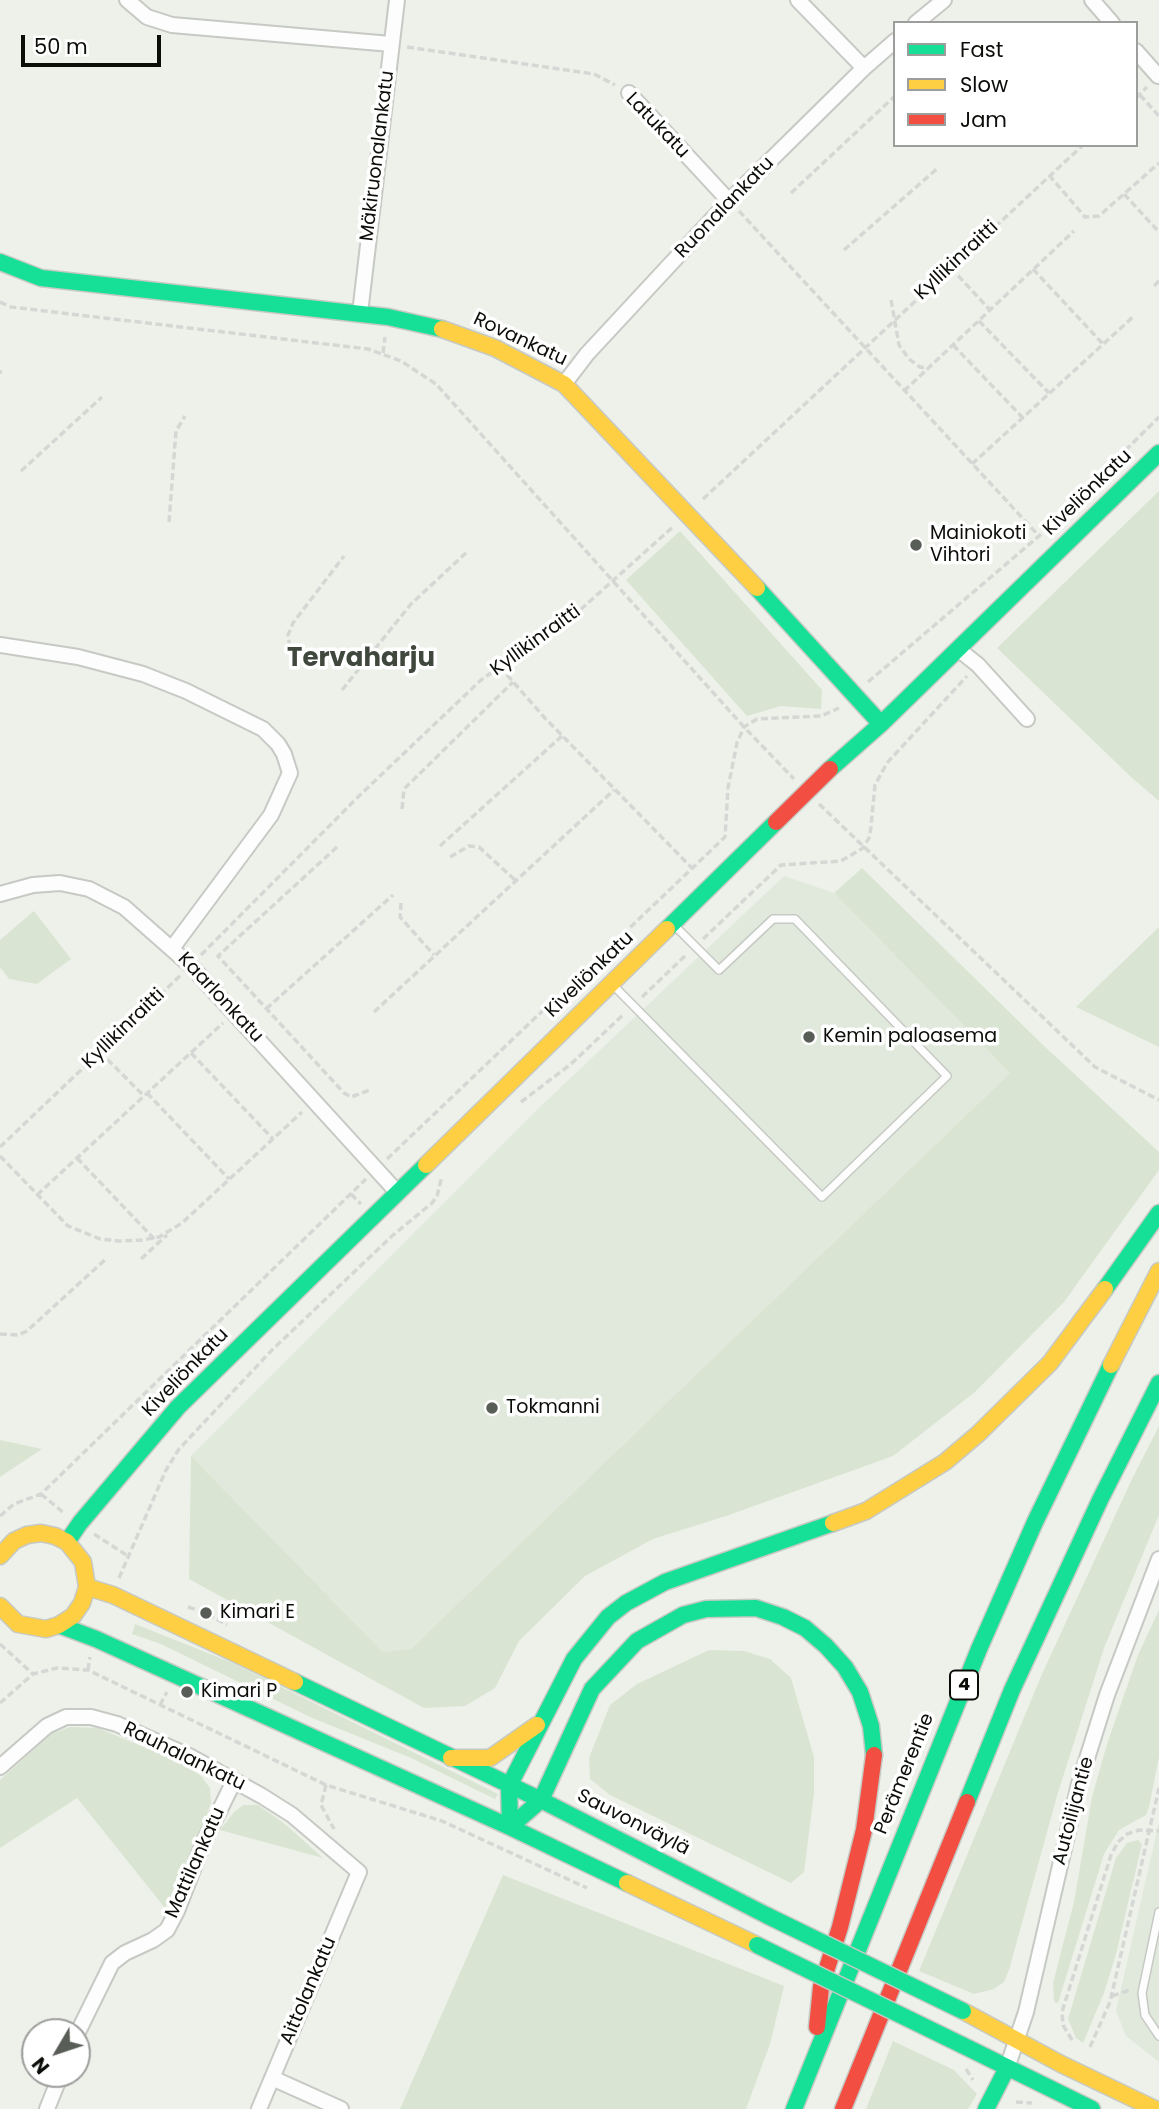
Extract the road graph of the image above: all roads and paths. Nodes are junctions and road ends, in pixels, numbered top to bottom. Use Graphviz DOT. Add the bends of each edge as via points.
graph roads {
  1 [pos="127,0"];
  2 [pos="397,0"];
  3 [pos="798,0"];
  4 [pos="944,0"];
  5 [pos="1092,0"];
  6 [pos="918,21"];
  7 [pos="1110,21"];
  8 [pos="893,43"];
  9 [pos="391,44"];
  10 [pos="1138,53"];
  11 [pos="863,68"];
  12 [pos="1158,76"];
  13 [pos="629,93"];
  14 [pos="1140,95"];
  15 [pos="893,98"];
  16 [pos="1159,116"];
  17 [pos="1081,147"];
  18 [pos="1159,163"];
  19 [pos="939,167"];
  20 [pos="1049,175"];
  21 [pos="791,193"];
  22 [pos="1124,194"];
  23 [pos="729,201"];
  24 [pos="1074,231"];
  25 [pos="1159,232"];
  26 [pos="844,250"];
  27 [pos="0,262"];
  28 [pos="950,267"];
  29 [pos="1033,269"];
  30 [pos="1159,281"];
  31 [pos="1154,286"];
  32 [pos="891,300"];
  33 [pos="0,302"];
  34 [pos="990,310"];
  35 [pos="360,313"];
  36 [pos="1134,316"];
  37 [pos="894,320"];
  38 [pos="979,320"];
  39 [pos="386,331"];
  40 [pos="1103,344"];
  41 [pos="953,345"];
  42 [pos="864,348"];
  43 [pos="383,354"];
  44 [pos="928,368"];
  45 [pos="564,384"];
  46 [pos="904,391"];
  47 [pos="1049,393"];
  48 [pos="102,397"];
  49 [pos="185,416"];
  50 [pos="1023,418"];
  51 [pos="1159,418"];
  52 [pos="1159,453"];
  53 [pos="972,464"];
  54 [pos="21,471"];
  55 [pos="688,513"];
  56 [pos="170,522"];
  57 [pos="1039,536"];
  58 [pos="468,551"];
  59 [pos="344,556"];
  60 [pos="614,580"];
  61 [pos="0,645"];
  62 [pos="958,649"];
  63 [pos="299,665"];
  64 [pos="978,665"];
  65 [pos="500,667"];
  66 [pos="874,676"];
  67 [pos="513,682"];
  68 [pos="342,690"];
  69 [pos="835,710"];
  70 [pos="1027,719"];
  71 [pos="881,724"];
  72 [pos="744,727"];
  73 [pos="562,736"];
  74 [pos="800,785"];
  75 [pos="614,790"];
  76 [pos="819,804"];
  77 [pos="402,809"];
  78 [pos="440,846"];
  79 [pos="337,847"];
  80 [pos="863,848"];
  81 [pos="450,857"];
  82 [pos="692,868"];
  83 [pos="516,881"];
  84 [pos="0,894"];
  85 [pos="393,895"];
  86 [pos="401,904"];
  87 [pos="673,924"];
  88 [pos="695,946"];
  89 [pos="173,947"];
  90 [pos="208,949"];
  91 [pos="435,955"];
  92 [pos="218,956"];
  93 [pos="191,966"];
  94 [pos="611,984"];
  95 [pos="633,1006"];
  96 [pos="266,1009"];
  97 [pos="374,1012"];
  98 [pos="234,1013"];
  99 [pos="100,1052"];
  100 [pos="191,1053"];
  101 [pos="370,1090"];
  102 [pos="145,1095"];
  103 [pos="1159,1100"];
  104 [pos="314,1101"];
  105 [pos="514,1108"];
  106 [pos="272,1139"];
  107 [pos="403,1143"];
  108 [pos="0,1147"];
  109 [pos="410,1150"];
  110 [pos="0,1156"];
  111 [pos="77,1158"];
  112 [pos="386,1160"];
  113 [pos="445,1169"];
  114 [pos="229,1179"];
  115 [pos="366,1179"];
  116 [pos="397,1192"];
  117 [pos="37,1195"];
  118 [pos="1159,1213"];
  119 [pos="172,1231"];
  120 [pos="154,1238"];
  121 [pos="159,1243"];
  122 [pos="107,1258"];
  123 [pos="141,1259"];
  124 [pos="1159,1271"];
  125 [pos="0,1334"];
  126 [pos="1159,1382"];
  127 [pos="41,1494"];
  128 [pos="63,1512"];
  129 [pos="0,1516"];
  130 [pos="67,1542"];
  131 [pos="104,1542"];
  132 [pos="0,1556"];
  133 [pos="128,1556"];
  134 [pos="1159,1559"];
  135 [pos="87,1587"];
  136 [pos="113,1595"];
  137 [pos="0,1606"];
  138 [pos="14,1621"];
  139 [pos="59,1625"];
  140 [pos="0,1634"];
  141 [pos="96,1639"];
  142 [pos="0,1644"];
  143 [pos="88,1670"];
  144 [pos="33,1674"];
  145 [pos="0,1703"];
  146 [pos="541,1721"];
  147 [pos="451,1758"];
  148 [pos="0,1767"];
  149 [pos="234,1782"];
  150 [pos="509,1786"];
  151 [pos="1159,1788"];
  152 [pos="541,1800"];
  153 [pos="442,1821"];
  154 [pos="510,1827"];
  155 [pos="1150,1829"];
  156 [pos="1159,1831"];
  157 [pos="359,1872"];
  158 [pos="1159,1912"];
  159 [pos="85,2018"];
  160 [pos="1159,2036"];
  161 [pos="1017,2040"];
  162 [pos="1072,2040"];
  163 [pos="1090,2047"];
  164 [pos="814,2055"];
  165 [pos="1007,2068"];
  166 [pos="272,2078"];
  167 [pos="55,2088"];
  168 [pos="47,2109"];
  169 [pos="259,2109"];
  170 [pos="341,2109"];
  171 [pos="794,2109"];
  172 [pos="843,2109"];
  173 [pos="986,2109"];
  174 [pos="1092,2109"];
  175 [pos="1155,2109"];
  1 -- 9 [label="street" via="147,17 172,25"];
  2 -- 9 [label="street, Mäkiruonalankatu"];
  3 -- 11 [label="street"];
  4 -- 6 [label="street"];
  5 -- 7 [label="street"];
  8 -- 11 [label="street, Ruonalankatu"];
  9 -- 13 [label="path, Latukatu" via="594,74"];
  9 -- 35 [label="street, Mäkiruonalankatu"];
  10 -- 12 [label="street"];
  11 -- 23 [label="street, Ruonalankatu"];
  13 -- 23 [label="street, Latukatu"];
  14 -- 16 [label="path"];
  15 -- 21 [label="path"];
  17 -- 20 [label="path, Kyllikinraitti"];
  18 -- 22 [label="path"];
  19 -- 26 [label="path"];
  20 -- 22 [label="path" via="1084,217 1099,216"];
  20 -- 28 [label="path, Kyllikinraitti"];
  22 -- 25 [label="path"];
  23 -- 42 [label="path"];
  23 -- 45 [label="street, Ruonalankatu"];
  24 -- 29 [label="path"];
  27 -- 35 [label="main road, Rovankatu" via="41,278"];
  28 -- 34 [label="path"];
  28 -- 37 [label="path, Kyllikinraitti"];
  29 -- 34 [label="path"];
  29 -- 40 [label="path"];
  30 -- 31 [label="path"];
  32 -- 37 [label="path"];
  33 -- 43 [label="path"];
  34 -- 38 [label="path"];
  35 -- 45 [label="main road, Rovankatu" via="448,331 495,348"];
  36 -- 40 [label="path"];
  37 -- 42 [label="path, Kyllikinraitti"];
  37 -- 44 [label="path" via="899,345 909,359"];
  38 -- 41 [label="path"];
  38 -- 47 [label="path"];
  39 -- 43 [label="path"];
  40 -- 47 [label="path"];
  41 -- 44 [label="path"];
  41 -- 50 [label="path"];
  42 -- 46 [label="path"];
  42 -- 55 [label="path, Kyllikinraitti"];
  43 -- 60 [label="path" via="401,360 436,384"];
  44 -- 46 [label="path"];
  45 -- 55 [label="main road, Rovankatu"];
  46 -- 53 [label="path"];
  47 -- 50 [label="path"];
  48 -- 54 [label="path"];
  49 -- 56 [label="path" via="176,431"];
  50 -- 53 [label="path"];
  51 -- 57 [label="path"];
  52 -- 62 [label="main road, Kiveliönkatu"];
  53 -- 57 [label="path"];
  55 -- 60 [label="path, Kyllikinraitti"];
  55 -- 71 [label="main road, Rovankatu"];
  57 -- 66 [label="path"];
  58 -- 68 [label="path" via="411,604"];
  59 -- 63 [label="path" via="306,603 288,635"];
  60 -- 65 [label="path, Kyllikinraitti"];
  60 -- 72 [label="path"];
  61 -- 89 [label="street" via="78,657 143,674 263,729 284,754 290,773 271,815"];
  62 -- 64 [label="street"];
  62 -- 71 [label="main road, Kiveliönkatu"];
  64 -- 70 [label="street"];
  64 -- 80 [label="path" via="887,763 875,785 870,836"];
  65 -- 67 [label="path"];
  65 -- 90 [label="path, Kyllikinraitti" via="359,796"];
  67 -- 73 [label="path"];
  67 -- 77 [label="path" via="404,789"];
  69 -- 72 [label="path" via="821,716 757,719"];
  71 -- 87 [label="main road, Kiveliönkatu, bridge"];
  72 -- 74 [label="path"];
  72 -- 82 [label="path" via="728,788 725,837"];
  73 -- 75 [label="path"];
  73 -- 78 [label="path"];
  75 -- 82 [label="path"];
  75 -- 83 [label="path"];
  76 -- 80 [label="path"];
  79 -- 92 [label="path"];
  80 -- 88 [label="path" via="841,861 780,865"];
  80 -- 103 [label="path" via="1095,1068"];
  81 -- 83 [label="path" via="469,846 479,847"];
  82 -- 107 [label="path"];
  83 -- 91 [label="path"];
  84 -- 89 [label="street, Kaarlonkatu" via="60,883 89,888 124,907"];
  85 -- 96 [label="path"];
  86 -- 91 [label="path" via="400,917"];
  87 -- 88 [label="lane"];
  87 -- 94 [label="main road, Kiveliönkatu"];
  88 -- 95 [label="path"];
  88 -- 95 [label="lane" via="719,970 773,919 795,919 947,1076 822,1197"];
  89 -- 93 [label="street, Kaarlonkatu"];
  90 -- 92 [label="path"];
  90 -- 93 [label="path, Kyllikinraitti"];
  91 -- 97 [label="path"];
  92 -- 96 [label="path"];
  93 -- 98 [label="street, Kaarlonkatu"];
  93 -- 99 [label="path, Kyllikinraitti"];
  94 -- 95 [label="lane"];
  94 -- 116 [label="main road, Kiveliönkatu"];
  95 -- 105 [label="path" via="571,1064"];
  96 -- 101 [label="path" via="344,1093 351,1097"];
  98 -- 100 [label="path"];
  98 -- 104 [label="street, Kaarlonkatu"];
  99 -- 102 [label="path"];
  99 -- 108 [label="path, Kyllikinraitti"];
  100 -- 102 [label="path"];
  100 -- 106 [label="path"];
  102 -- 111 [label="path"];
  102 -- 114 [label="path"];
  104 -- 106 [label="path"];
  104 -- 116 [label="street, Kaarlonkatu"];
  106 -- 114 [label="path"];
  107 -- 109 [label="path"];
  107 -- 112 [label="path"];
  110 -- 117 [label="path"];
  111 -- 117 [label="path"];
  111 -- 120 [label="path"];
  113 -- 133 [label="path" via="432,1203 272,1350 179,1448"];
  114 -- 119 [label="path"];
  115 -- 127 [label="path"];
  116 -- 130 [label="main road, Kiveliönkatu" via="178,1407"];
  117 -- 120 [label="path" via="68,1226 83,1234 119,1241"];
  118 -- 146 [label="main road" via="1050,1363 961,1449 866,1511 665,1582 626,1603 583,1645"];
  119 -- 120 [label="path"];
  119 -- 121 [label="path"];
  120 -- 121 [label="path"];
  121 -- 123 [label="path"];
  122 -- 125 [label="path" via="27,1331"];
  124 -- 164 [label="main road, Perämerentie / 4" via="1041,1510 979,1649"];
  126 -- 172 [label="main road, 4" via="1012,1690"];
  127 -- 128 [label="path"];
  127 -- 129 [label="path" via="13,1504"];
  130 -- 132 [label="main road" via="48,1535 27,1535"];
  130 -- 135 [label="main road" via="83,1562"];
  131 -- 133 [label="path"];
  133 -- 136 [label="path"];
  134 -- 161 [label="street, Autoilijantie" via="1079,1784"];
  135 -- 136 [label="main road, Sauvonväylä"];
  135 -- 139 [label="main road" via="73,1616"];
  136 -- 147 [label="main road, Sauvonväylä"];
  137 -- 138 [label="main road"];
  138 -- 139 [label="main road" via="31,1628"];
  138 -- 140 [label="main road"];
  139 -- 141 [label="main road"];
  141 -- 143 [label="path"];
  141 -- 154 [label="main road"];
  142 -- 144 [label="path"];
  143 -- 144 [label="path" via="57,1668"];
  143 -- 153 [label="path" via="326,1785"];
  144 -- 145 [label="path"];
  146 -- 147 [label="main road" via="490,1758"];
  146 -- 150 [label="main road"];
  147 -- 150 [label="main road, Sauvonväylä"];
  148 -- 149 [label="street, Rauhalankatu" via="47,1726 66,1717 91,1717 189,1755"];
  149 -- 157 [label="street, Rauhalankatu" via="292,1815"];
  149 -- 159 [label="street, Mattilankatu" via="202,1844 167,1930 112,1964"];
  150 -- 152 [label="main road, Sauvonväylä"];
  150 -- 154 [label="main road"];
  151 -- 155 [label="path"];
  152 -- 154 [label="main road"];
  152 -- 161 [label="main road, Sauvonväylä, bridge"];
  152 -- 164 [label="main road" via="592,1689 637,1641 662,1625 706,1609 756,1608 805,1628 826,1646 860,1692 871,1726 874,1759 864,1830 821,1987"];
  154 -- 165 [label="main road, bridge"];
  155 -- 156 [label="path"];
  155 -- 162 [label="path" via="1127,1834 1111,1855 1062,2012"];
  155 -- 163 [label="path" via="1110,2002"];
  157 -- 166 [label="street, Aittolankatu"];
  158 -- 160 [label="lane" via="1142,1993 1145,2015"];
  161 -- 165 [label="street, Autoilijantie"];
  161 -- 175 [label="main road, Sauvonväylä"];
  164 -- 171 [label="main road, Perämerentie / 4"];
  165 -- 173 [label="main road"];
  165 -- 174 [label="main road"];
  166 -- 169 [label="street, Aittolankatu"];
  166 -- 170 [label="street"];
  167 -- 168 [label="street"];
}
